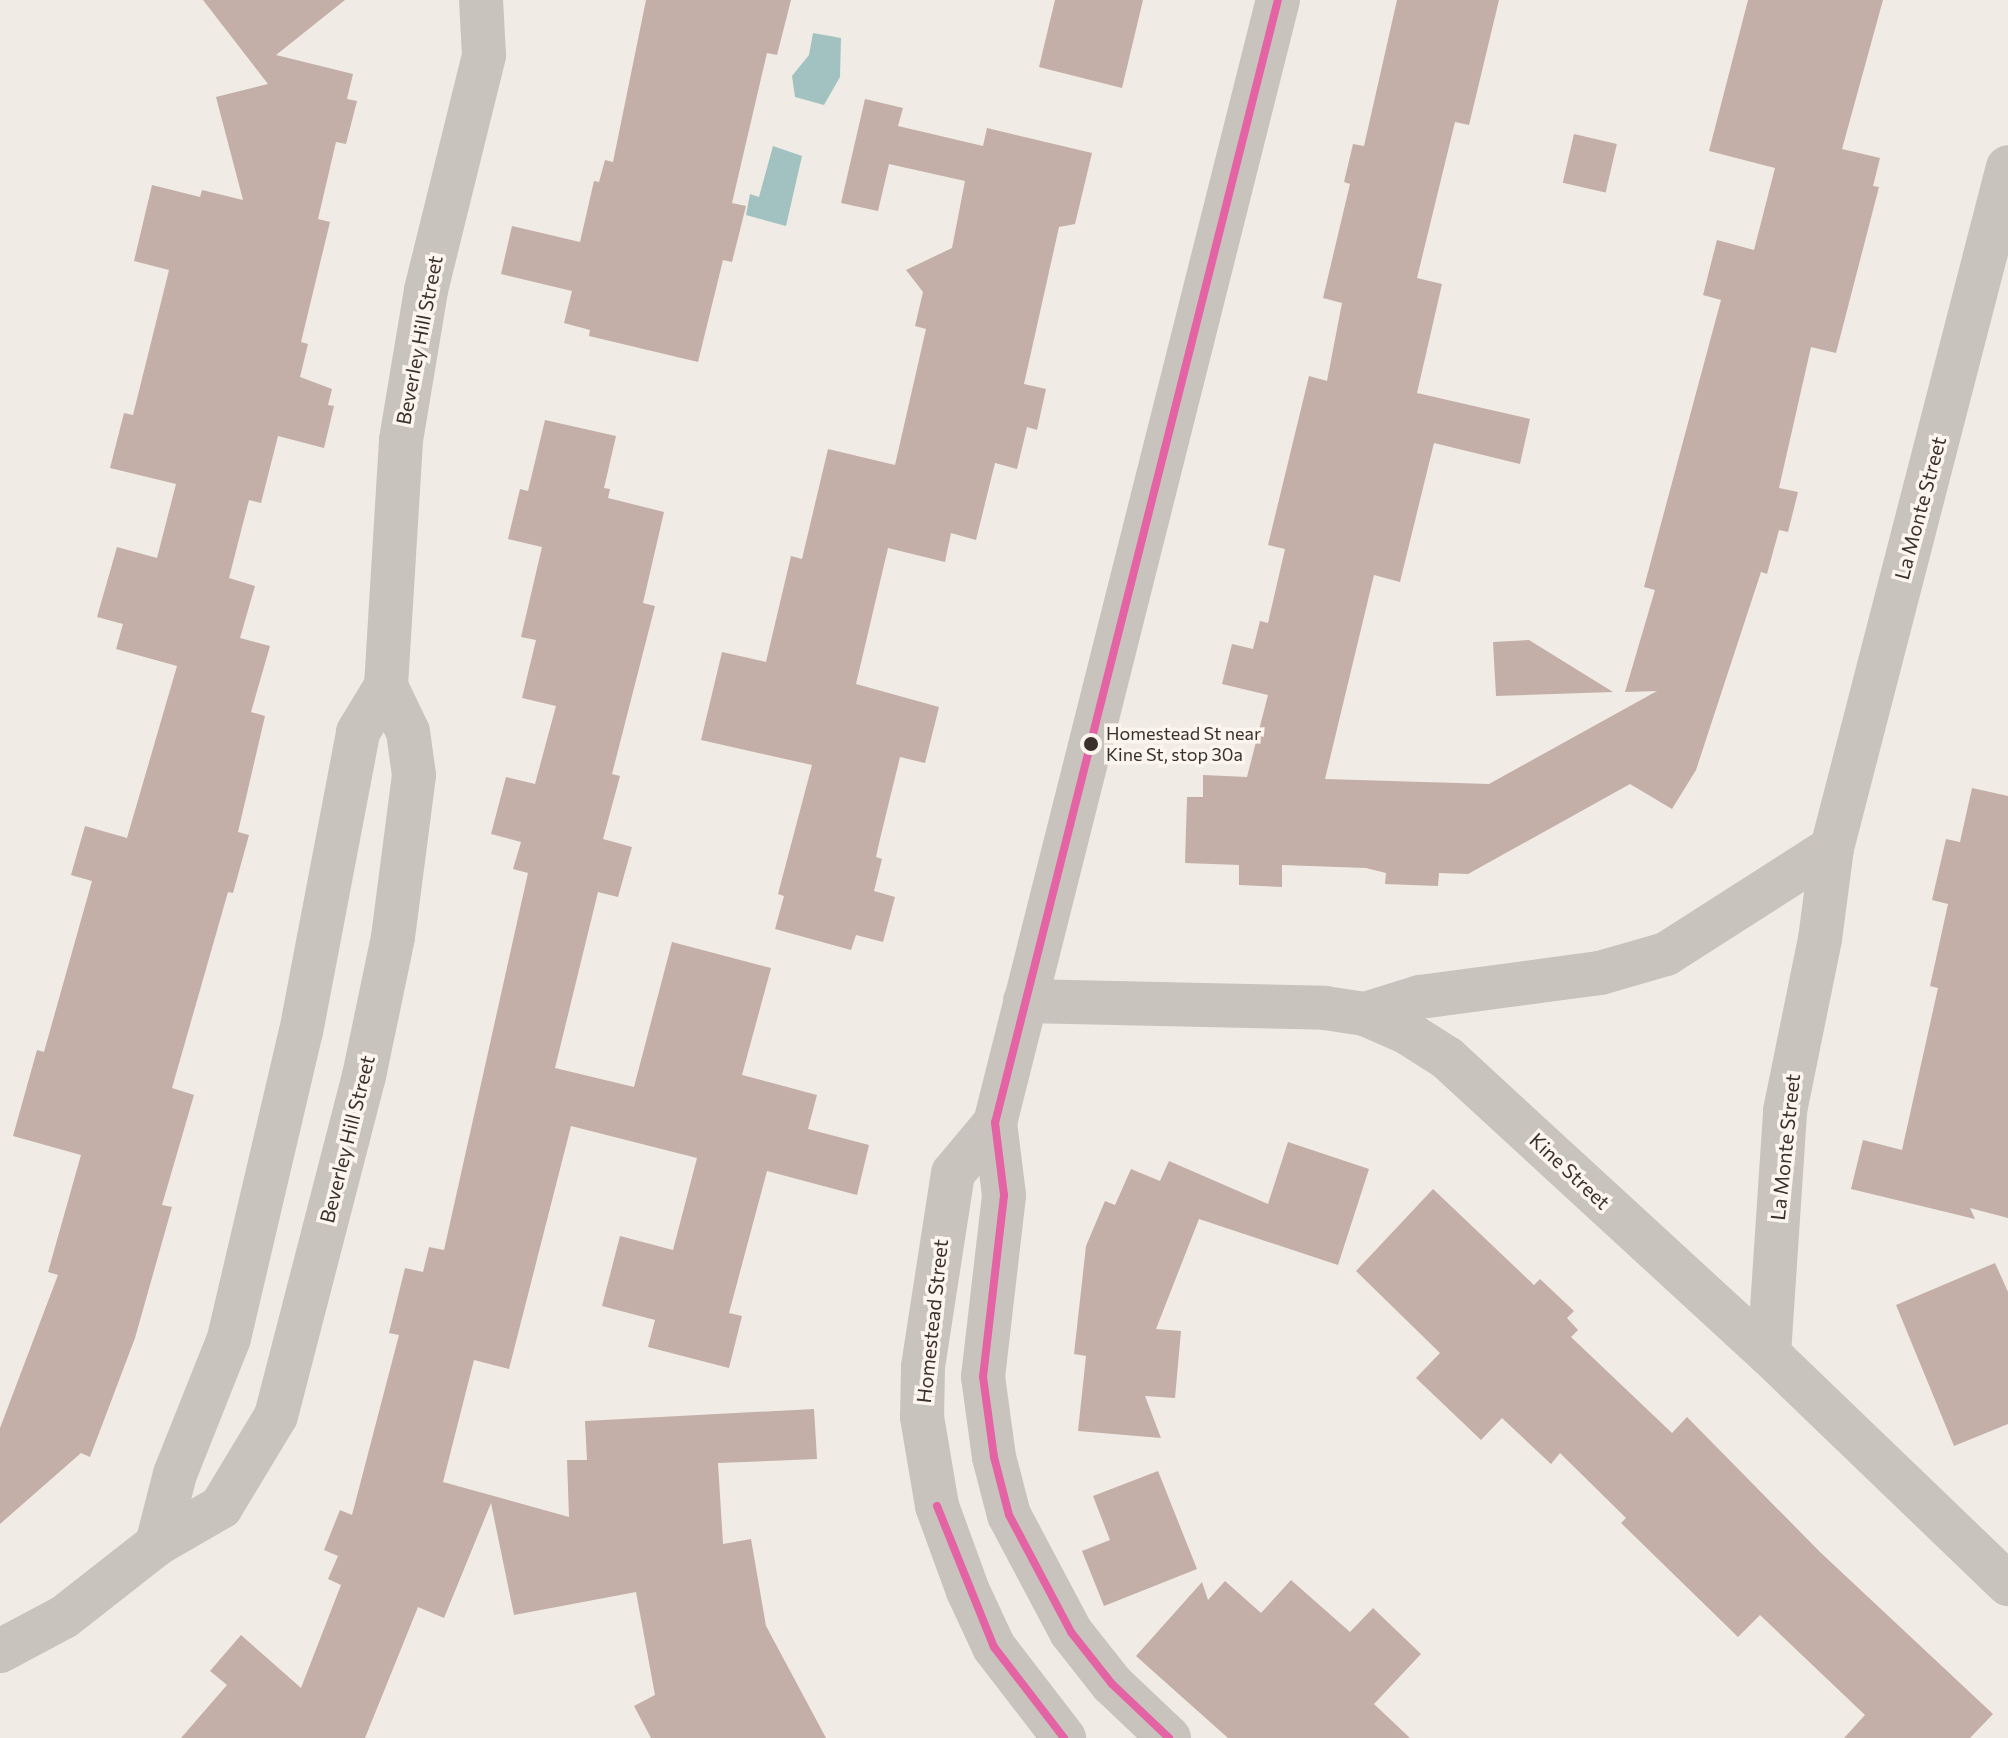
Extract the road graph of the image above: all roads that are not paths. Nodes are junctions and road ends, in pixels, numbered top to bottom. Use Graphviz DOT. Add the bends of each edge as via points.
graph roads {
  1 [pos="481,0"];
  2 [pos="1278,0"];
  3 [pos="2008,167"];
  4 [pos="386,686"];
  5 [pos="1832,848"];
  6 [pos="1025,1001"];
  7 [pos="1365,1014"];
  8 [pos="995,1123"];
  9 [pos="1769,1354"];
  10 [pos="157,1544"];
  11 [pos="2008,1584"];
  12 [pos="0,1651"];
  13 [pos="1064,1738"];
  14 [pos="1169,1738"];
  1 -- 4 [label="street, Beverley Hill Street" via="481,69 426,290 401,440"];
  2 -- 6 [label="street, Homestead Street"];
  3 -- 5 [label="street, La Monte Street"];
  4 -- 10 [label="street, Beverley Hill Street" via="358,732 301,1032 229,1338 175,1474"];
  4 -- 10 [label="street, Beverley Hill Street" via="408,732 414,775 393,937 364,1076 276,1416 221,1507"];
  5 -- 7 [label="street" via="1666,954 1600,973 1420,997"];
  5 -- 9 [label="street, La Monte Street" via="1820,939 1785,1111"];
  6 -- 7 [label="street, Kine Street" via="1325,1008"];
  6 -- 8 [label="street, Homestead Street"];
  7 -- 9 [label="street, Kine Street" via="1447,1058"];
  8 -- 13 [label="street, Homestead Street" via="953,1173 923,1367 922,1417 937,1506 968,1591 994,1647"];
  8 -- 14 [label="street, Homestead Street" via="1004,1195 988,1298 983,1377 994,1457 1009,1515 1071,1632 1112,1684"];
  9 -- 11 [label="street, Kine Street"];
  10 -- 12 [label="street, Beverley Hill Street" via="64,1617"];
}
